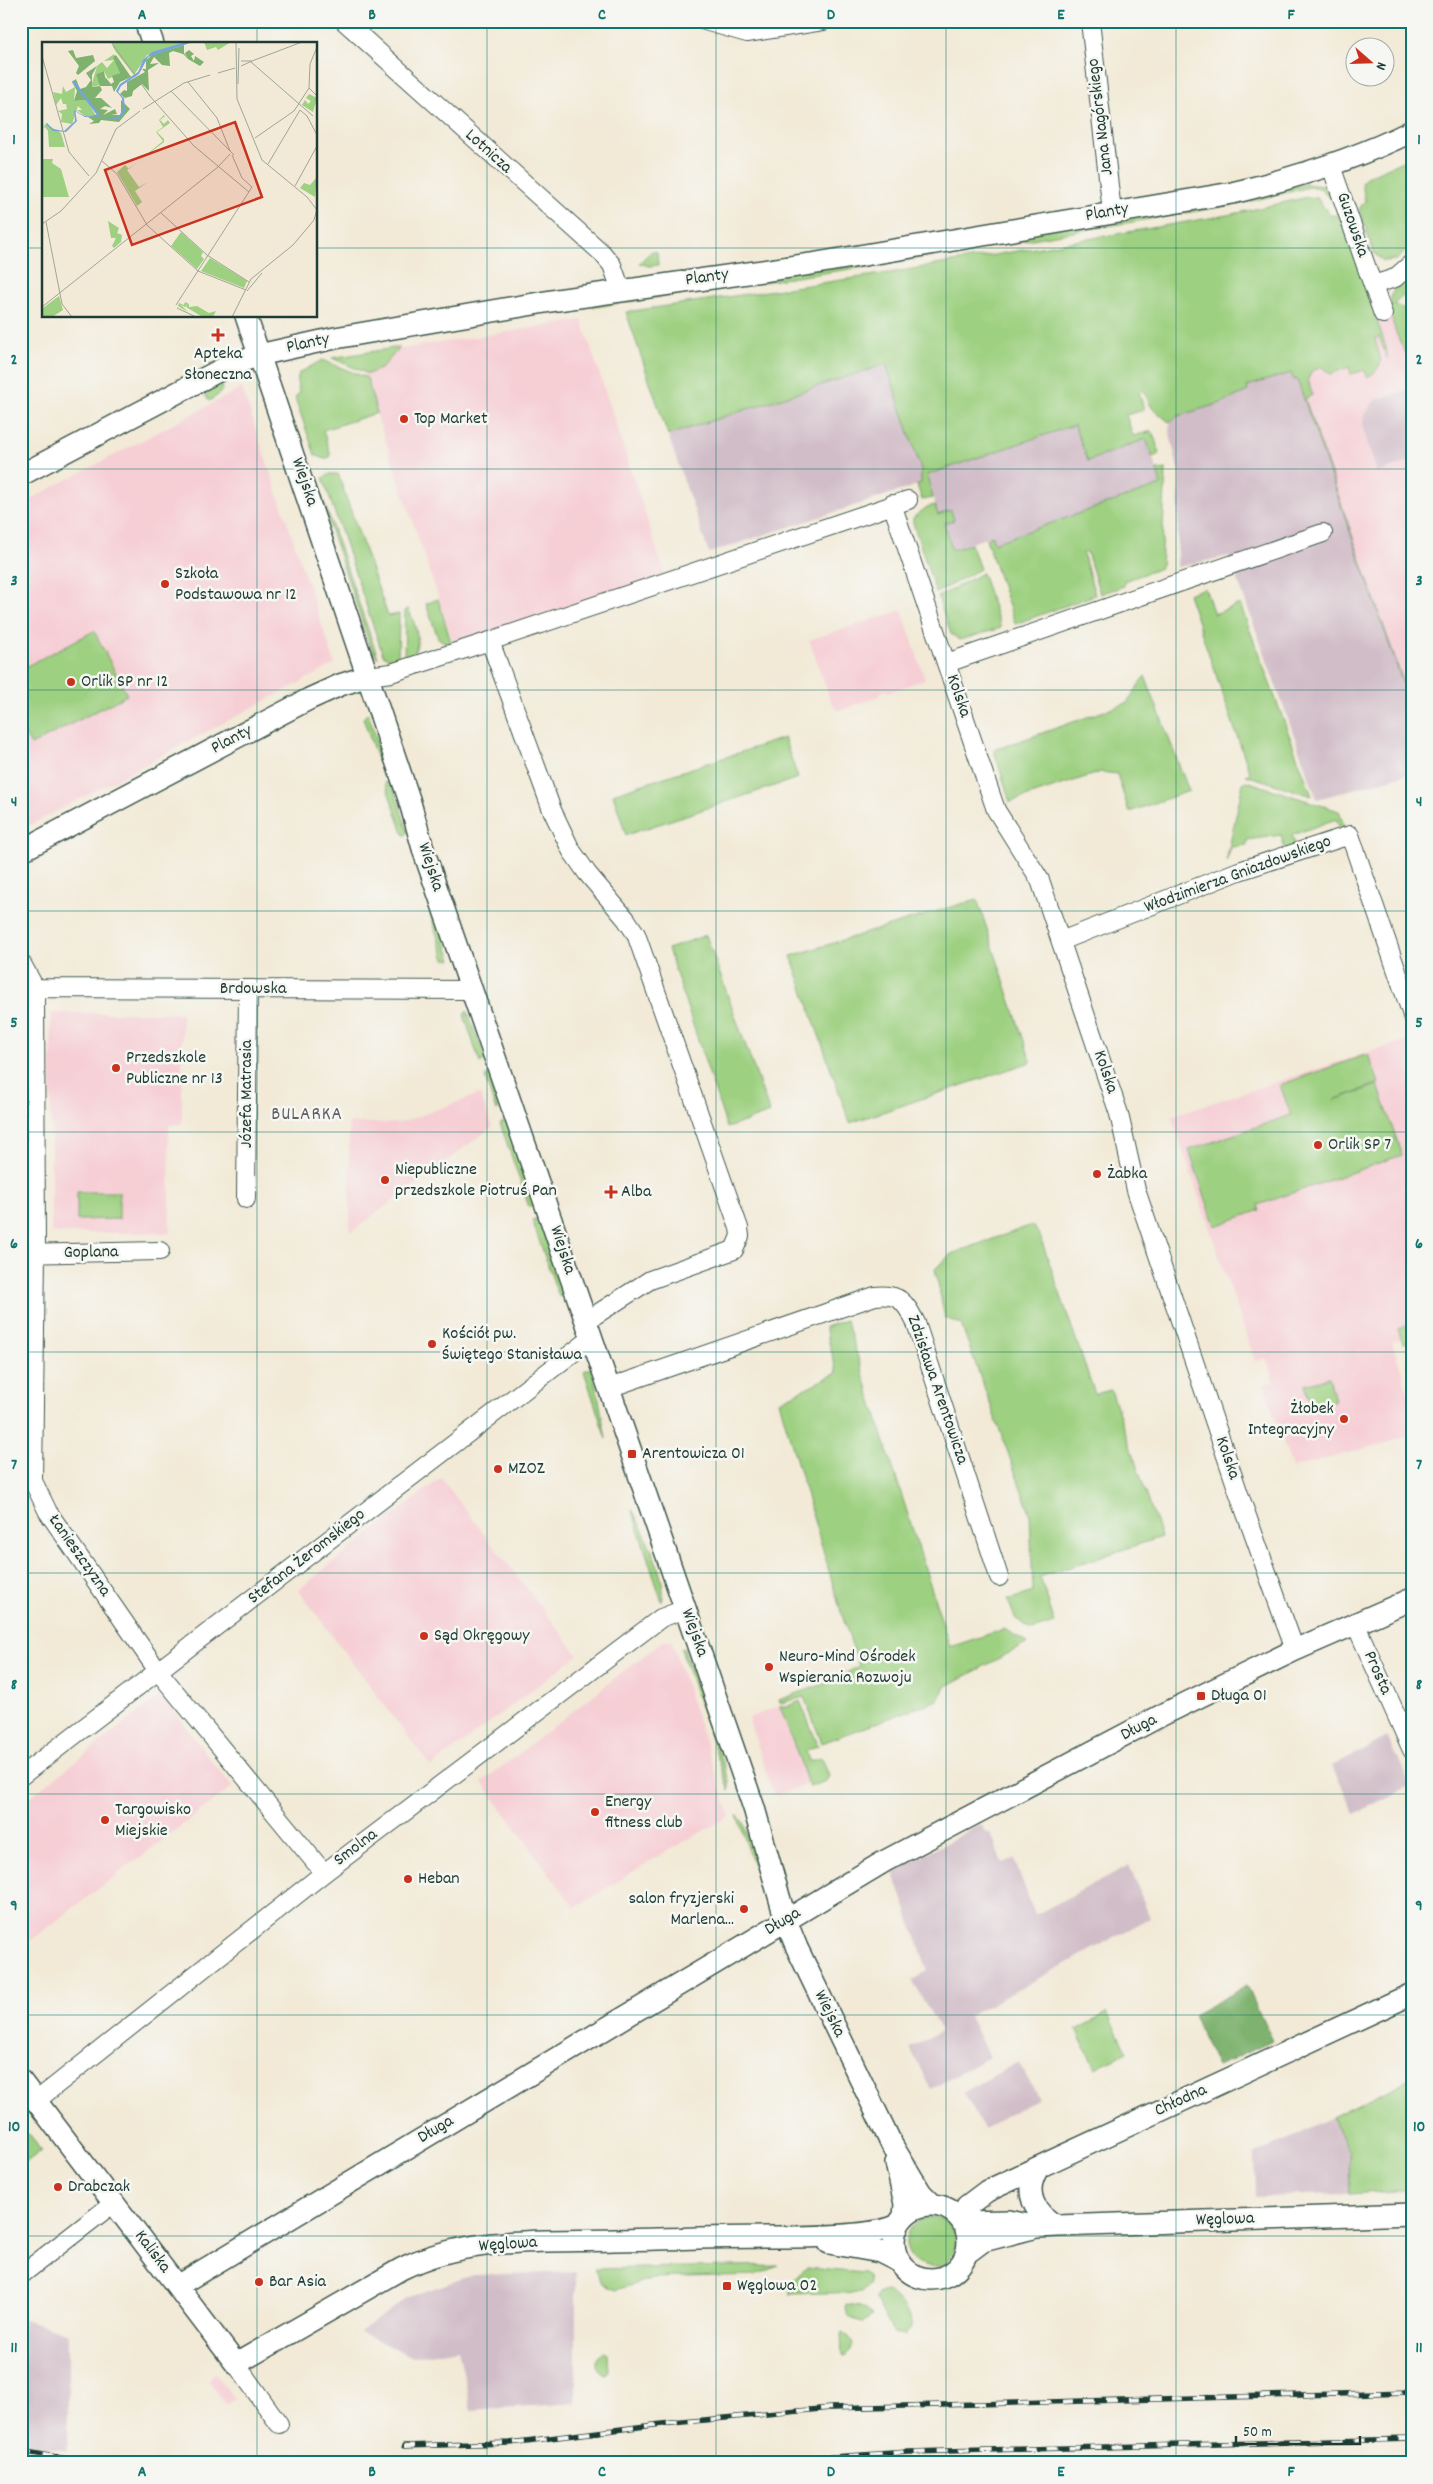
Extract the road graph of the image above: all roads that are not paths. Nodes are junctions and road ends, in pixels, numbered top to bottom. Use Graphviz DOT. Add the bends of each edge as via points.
graph roads {
  1 [pos="145,21"];
  2 [pos="705,21"];
  3 [pos="823,21"];
  4 [pos="1090,21"];
  5 [pos="354,24"];
  6 [pos="152,42"];
  7 [pos="1412,131"];
  8 [pos="1331,166"];
  9 [pos="1112,212"];
  10 [pos="1412,263"];
  11 [pos="1372,285"];
  12 [pos="621,290"];
  13 [pos="1383,314"];
  14 [pos="247,318"];
  15 [pos="259,355"];
  16 [pos="21,475"];
  17 [pos="900,502"];
  18 [pos="1323,532"];
  19 [pos="490,641"];
  20 [pos="947,663"];
  21 [pos="368,676"];
  22 [pos="21,851"];
  23 [pos="1061,941"];
  24 [pos="21,962"];
  25 [pos="35,988"];
  26 [pos="248,989"];
  27 [pos="471,990"];
  28 [pos="1411,1011"];
  29 [pos="246,1199"];
  30 [pos="160,1251"];
  31 [pos="29,1254"];
  32 [pos="589,1329"];
  33 [pos="609,1388"];
  34 [pos="27,1482"];
  35 [pos="999,1577"];
  36 [pos="1412,1599"];
  37 [pos="685,1609"];
  38 [pos="1356,1623"];
  39 [pos="1295,1650"];
  40 [pos="158,1671"];
  41 [pos="1412,1750"];
  42 [pos="21,1776"];
  43 [pos="324,1873"];
  44 [pos="786,1921"];
  45 [pos="1412,1994"];
  46 [pos="21,2081"];
  47 [pos="36,2101"];
  48 [pos="892,2145"];
  49 [pos="1039,2167"];
  50 [pos="115,2202"];
  51 [pos="933,2205"];
  52 [pos="1412,2214"];
  53 [pos="901,2221"];
  54 [pos="962,2221"];
  55 [pos="1048,2227"];
  56 [pos="810,2237"];
  57 [pos="967,2253"];
  58 [pos="900,2262"];
  59 [pos="21,2275"];
  60 [pos="177,2286"];
  61 [pos="236,2364"];
  62 [pos="279,2424"];
  1 -- 6 [label="street"];
  2 -- 3 [label="street" via="747,33"];
  4 -- 9 [label="street, Jana Nagórskiego"];
  5 -- 12 [label="street, Lotnicza" via="602,253 612,265"];
  7 -- 8 [label="street, Planty"];
  8 -- 9 [label="street, Planty" via="1232,193"];
  8 -- 11 [label="street, Guzowska"];
  9 -- 12 [label="street, Planty" via="811,264"];
  10 -- 11 [label="street" via="1395,278"];
  11 -- 13 [label="street, Guzowska"];
  12 -- 15 [label="street, Planty" via="335,338"];
  14 -- 15 [label="street, Wiejska"];
  15 -- 16 [label="street, Planty" via="222,369"];
  15 -- 21 [label="street, Wiejska"];
  17 -- 19 [label="street, Planty"];
  17 -- 20 [label="street, Kolska"];
  18 -- 20 [label="street"];
  19 -- 21 [label="street, Planty" via="391,673"];
  19 -- 32 [label="street, Stefana Żeromskiego" via="552,810 571,850 636,934 739,1228 740,1236 734,1250 650,1280"];
  20 -- 23 [label="street, Kolska" via="996,810 1040,880"];
  21 -- 22 [label="street, Planty" via="309,700"];
  21 -- 27 [label="street, Wiejska"];
  23 -- 28 [label="street, Włodzimierza Gniazdowskiego" via="1238,871 1350,835"];
  23 -- 39 [label="street, Kolska" via="1119,1114 1136,1190"];
  24 -- 25 [label="street, Łanieszczyzna"];
  25 -- 26 [label="street, Brdowska"];
  25 -- 31 [label="street, Łanieszczyzna"];
  26 -- 27 [label="street, Brdowska"];
  26 -- 29 [label="street, Józefa Matrasia"];
  27 -- 32 [label="street, Wiejska"];
  30 -- 31 [label="street, Goplana"];
  31 -- 34 [label="street, Łanieszczyzna"];
  32 -- 33 [label="street, Wiejska"];
  32 -- 40 [label="street, Stefana Żeromskiego"];
  33 -- 35 [label="street, Zdzisława Arentowicza" via="875,1296 888,1294 897,1297 907,1306 916,1323"];
  33 -- 37 [label="street, Wiejska"];
  34 -- 40 [label="street, Łanieszczyzna"];
  36 -- 38 [label="street, Długa"];
  37 -- 43 [label="street, Smolna" via="661,1618"];
  37 -- 44 [label="street, Wiejska" via="760,1827"];
  38 -- 39 [label="street, Długa"];
  38 -- 41 [label="street, Prosta"];
  39 -- 44 [label="street, Długa" via="960,1819"];
  40 -- 42 [label="street, Stefana Żeromskiego"];
  40 -- 43 [label="street, Łanieszczyzna"];
  43 -- 47 [label="street, Smolna"];
  44 -- 48 [label="street, Wiejska"];
  44 -- 60 [label="street, Długa"];
  45 -- 49 [label="street, Chłodna"];
  46 -- 47 [label="street, Kaliska"];
  47 -- 50 [label="street, Kaliska"];
  48 -- 51 [label="street, Wiejska" via="921,2193"];
  48 -- 53 [label="street, Wiejska" via="905,2204"];
  49 -- 54 [label="street, Chłodna" via="978,2196 967,2206"];
  49 -- 55 [label="street" via="1032,2179 1032,2199"];
  50 -- 59 [label="street"];
  50 -- 60 [label="street, Kaliska"];
  51 -- 53 [label="street" via="920,2206"];
  51 -- 54 [label="street" via="948,2209"];
  52 -- 55 [label="street, Węglowa"];
  53 -- 56 [label="street, Węglowa" via="882,2232"];
  53 -- 58 [label="street" via="894,2240"];
  54 -- 55 [label="street, Węglowa"];
  54 -- 57 [label="street" via="968,2238"];
  55 -- 57 [label="street, Węglowa" via="983,2241"];
  56 -- 58 [label="street, Węglowa" via="880,2252"];
  56 -- 61 [label="street, Węglowa" via="567,2242 489,2245 455,2250 401,2269"];
  57 -- 58 [label="street" via="958,2267 937,2279 916,2276"];
  60 -- 61 [label="street, Kaliska"];
  61 -- 62 [label="street, Kaliska"];
}
